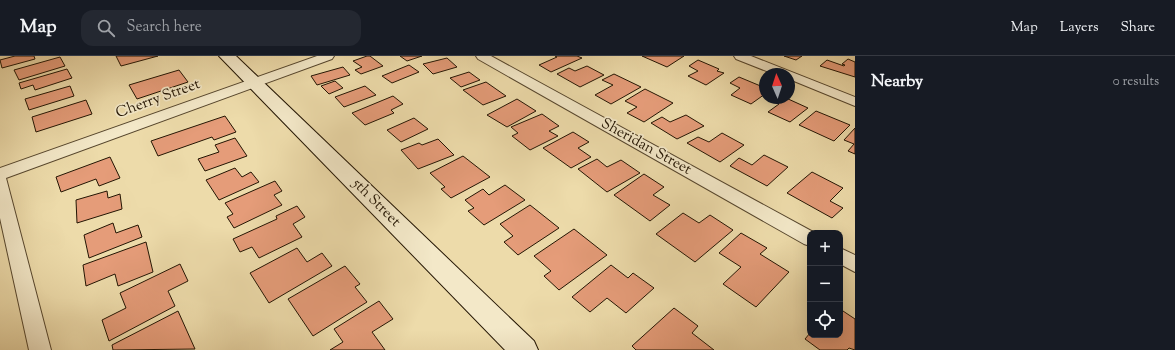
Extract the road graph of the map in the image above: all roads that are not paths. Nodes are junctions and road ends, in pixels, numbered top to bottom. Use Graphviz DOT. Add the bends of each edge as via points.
graph roads {
  1 [pos="227,56"];
  2 [pos="328,56"];
  3 [pos="482,56"];
  4 [pos="740,56"];
  5 [pos="770,68"];
  6 [pos="795,78"];
  7 [pos="255,82"];
  8 [pos="855,102"];
  9 [pos="0,174"];
  10 [pos="0,181"];
  11 [pos="807,237"];
  12 [pos="843,258"];
  13 [pos="855,264"];
  14 [pos="40,350"];
  15 [pos="524,350"];
  1 -- 7 [label="street, 5th Street"];
  2 -- 7 [label="street, Cherry Street"];
  3 -- 11 [label="street, Sheridan Street"];
  4 -- 5 [label="street"];
  6 -- 8 [label="street"];
  7 -- 9 [label="street, Cherry Street"];
  7 -- 15 [label="street, 5th Street"];
  10 -- 14 [label="street"];
  12 -- 13 [label="street"];
}
